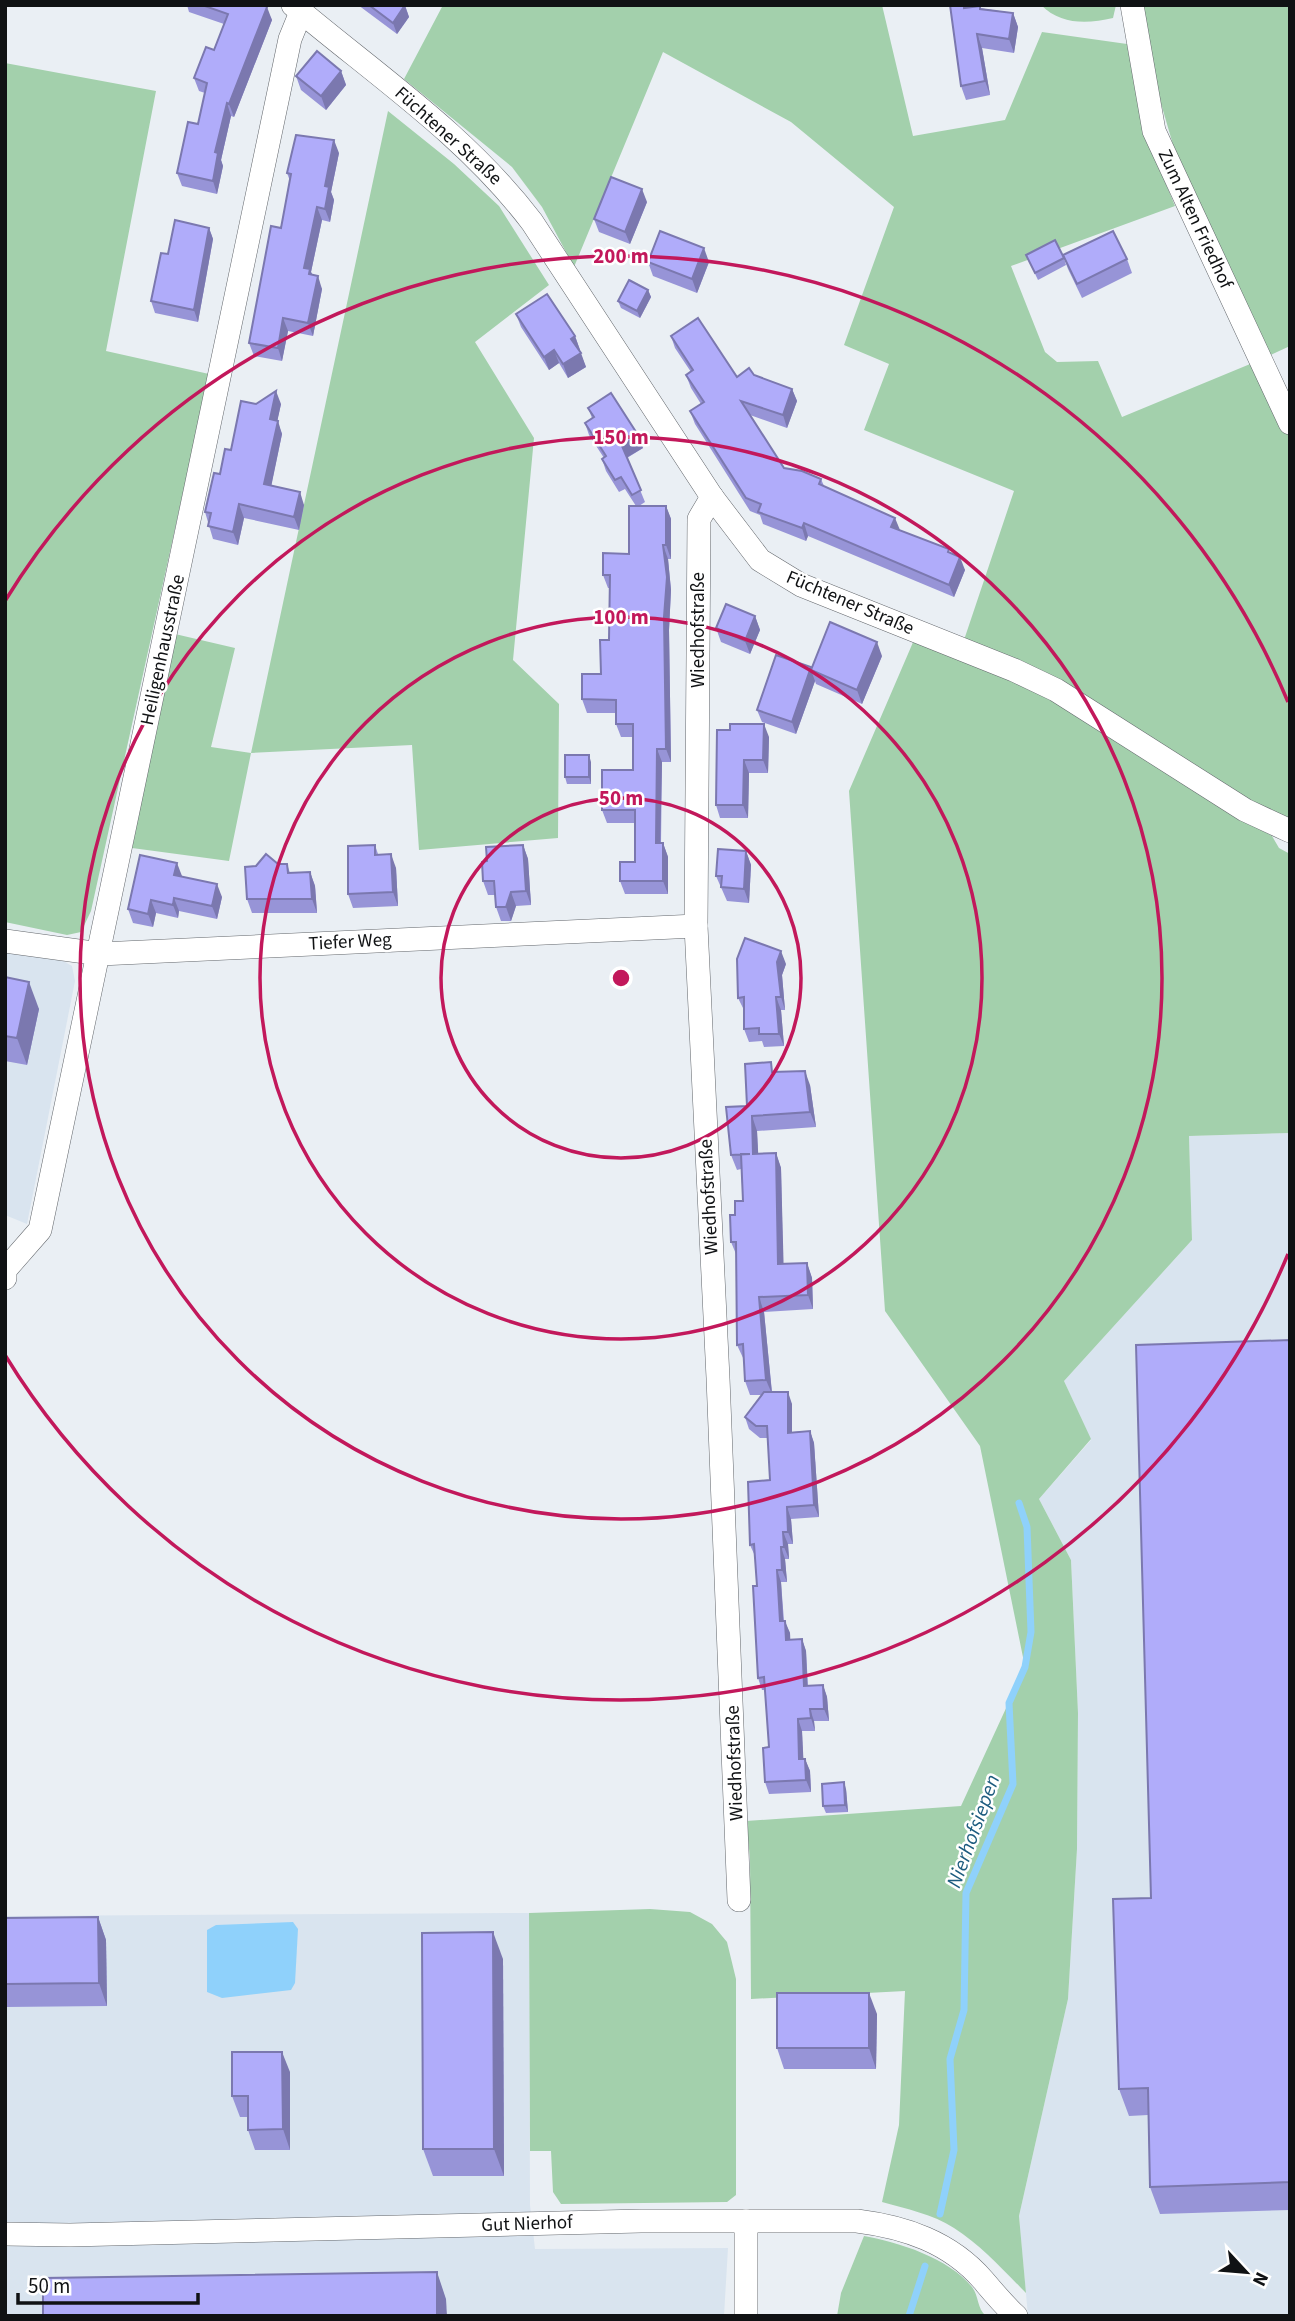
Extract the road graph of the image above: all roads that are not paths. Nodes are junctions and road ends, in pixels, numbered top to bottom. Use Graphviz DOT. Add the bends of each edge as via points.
graph roads {
  1 [pos="1132,5"];
  2 [pos="297,8"];
  3 [pos="1290,423"];
  4 [pos="712,497"];
  5 [pos="1290,831"];
  6 [pos="696,926"];
  7 [pos="5,941"];
  8 [pos="100,954"];
  9 [pos="5,1278"];
  10 [pos="739,1900"];
  11 [pos="746,2221"];
  12 [pos="5,2234"];
  13 [pos="746,2316"];
  14 [pos="1016,2316"];
  1 -- 3 [label="street, Zum Alten Friedhof" via="1154,131"];
  2 -- 4 [label="street, Füchtener Straße" via="477,156 505,186"];
  2 -- 8 [label="street, Heiligenhausstraße"];
  4 -- 5 [label="street, Füchtener Straße" via="740,538 778,573 1056,690 1245,810"];
  4 -- 6 [label="street, Wiedhofstraße" via="699,519"];
  6 -- 8 [label="street, Tiefer Weg"];
  6 -- 10 [label="street, Wiedhofstraße"];
  7 -- 8 [label="street, Tiefer Weg"];
  8 -- 9 [label="street, Heiligenhausstraße" via="40,1230 5,1270"];
  11 -- 12 [label="street, Gut Nierhof"];
  11 -- 13 [label="street"];
  11 -- 14 [label="street, Gut Nierhof" via="827,2219 902,2229 952,2252"];
}
